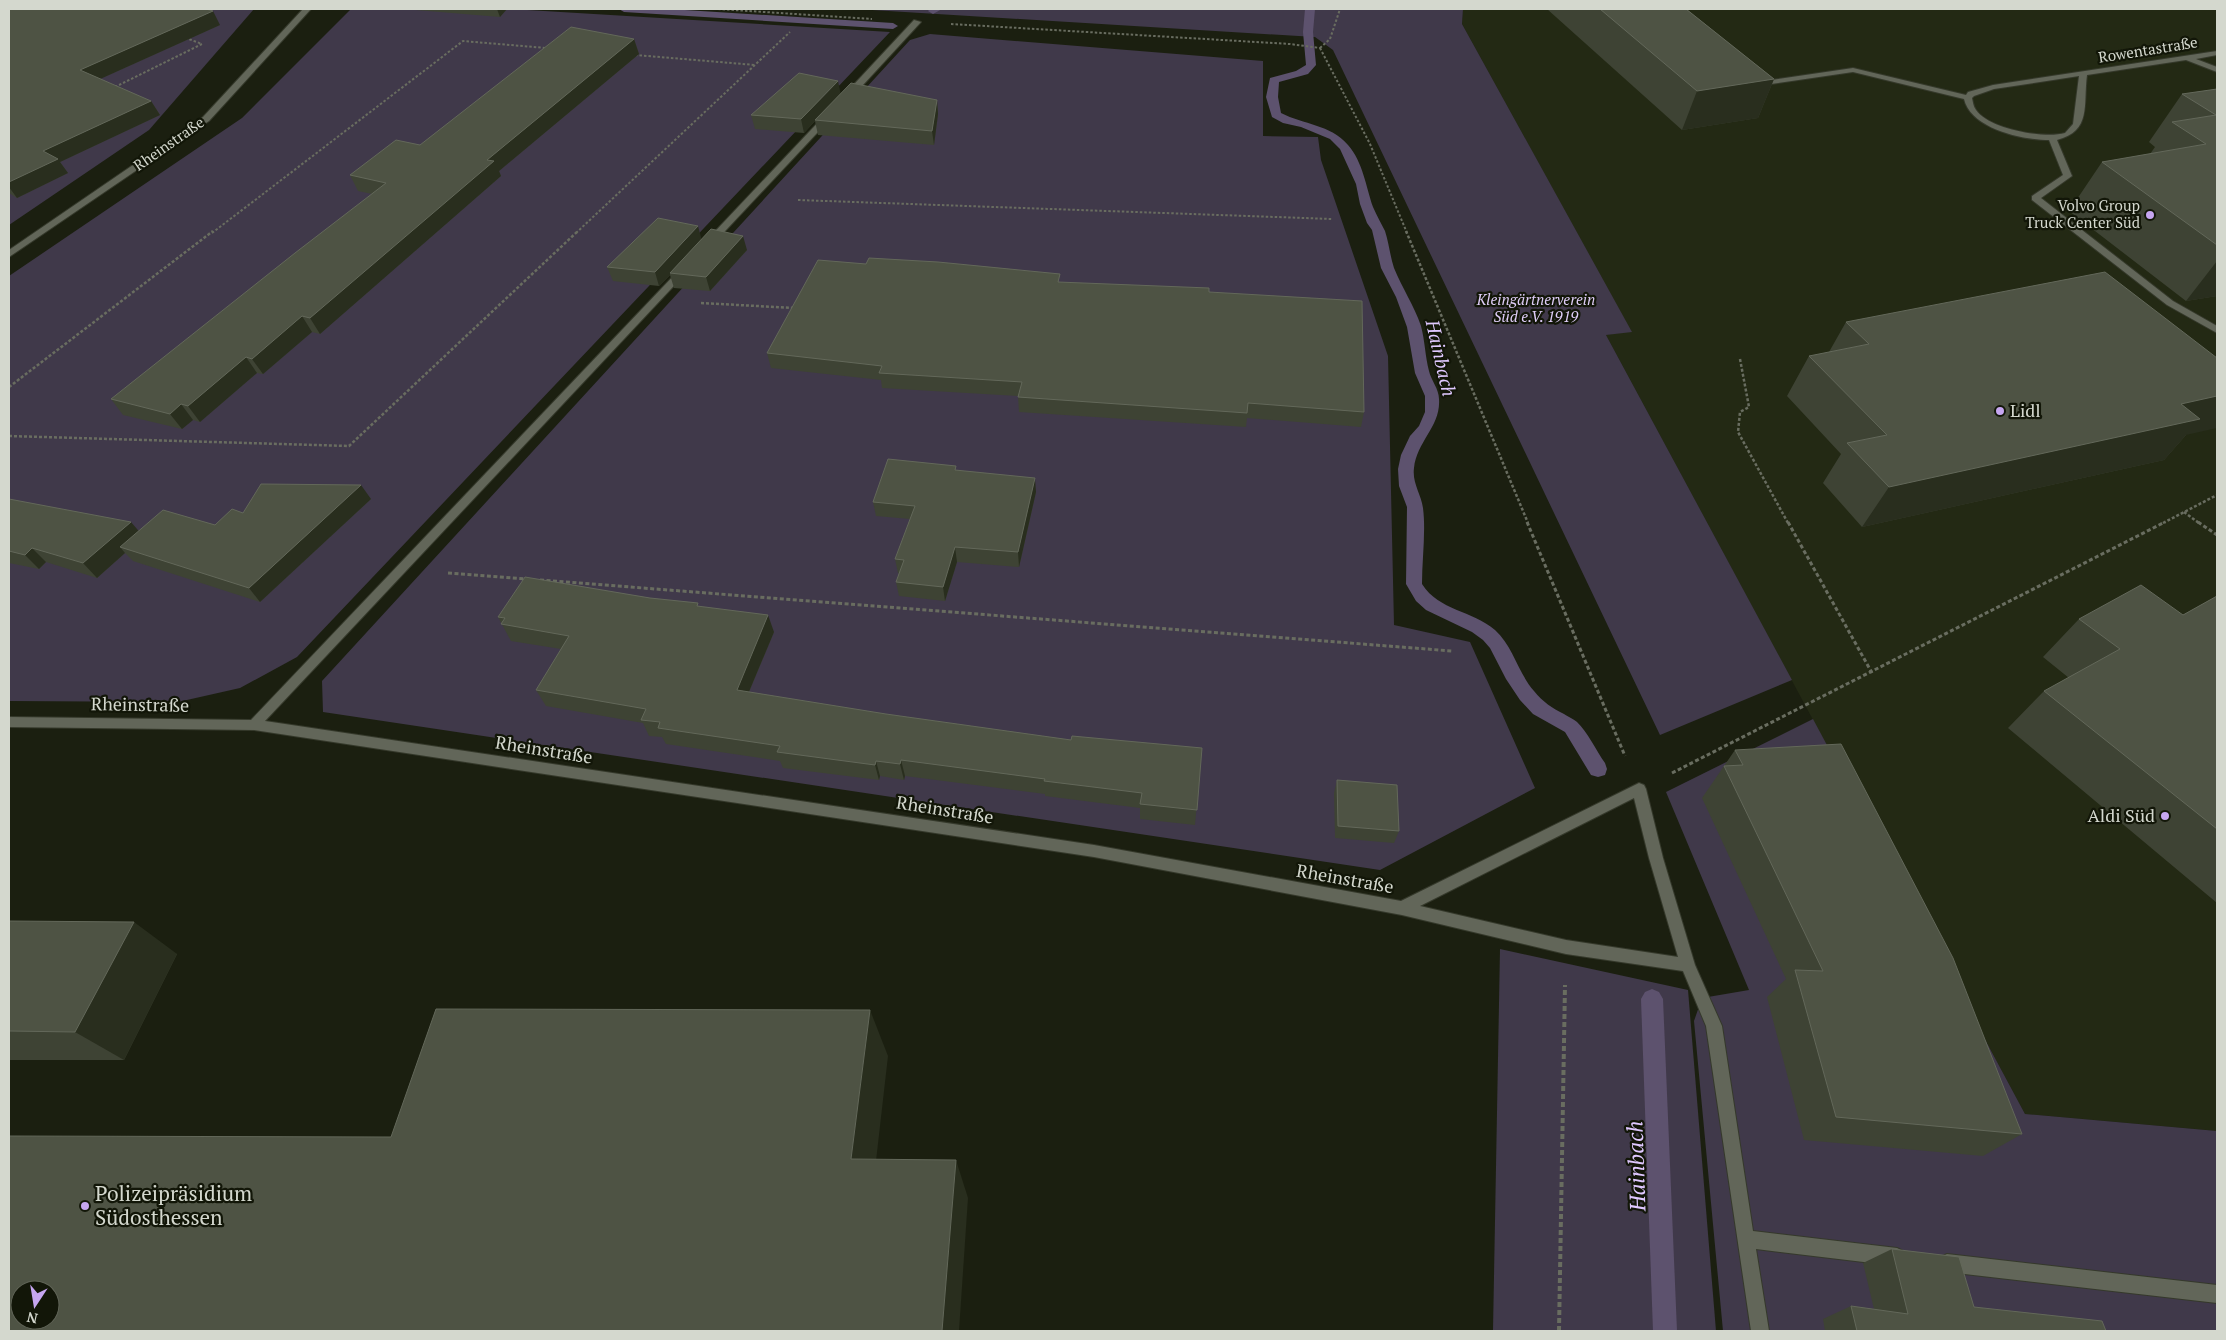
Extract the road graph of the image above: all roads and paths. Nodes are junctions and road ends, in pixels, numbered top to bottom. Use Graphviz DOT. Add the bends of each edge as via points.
graph roads {
  1 [pos="307,9"];
  2 [pos="718,9"];
  3 [pos="1340,9"];
  4 [pos="917,22"];
  5 [pos="790,32"];
  6 [pos="184,38"];
  7 [pos="551,48"];
  8 [pos="1320,48"];
  9 [pos="2217,53"];
  10 [pos="628,54"];
  11 [pos="2188,58"];
  12 [pos="755,64"];
  13 [pos="2217,70"];
  14 [pos="2083,74"];
  15 [pos="1746,85"];
  16 [pos="109,90"];
  17 [pos="1968,98"];
  18 [pos="2052,137"];
  19 [pos="752,198"];
  20 [pos="1332,220"];
  21 [pos="700,252"];
  22 [pos="9,254"];
  23 [pos="687,266"];
  24 [pos="655,300"];
  25 [pos="803,308"];
  26 [pos="2217,330"];
  27 [pos="1740,359"];
  28 [pos="9,387"];
  29 [pos="9,436"];
  30 [pos="2217,495"];
  31 [pos="2184,512"];
  32 [pos="2217,535"];
  33 [pos="402,569"];
  34 [pos="1452,651"];
  35 [pos="1872,673"];
  36 [pos="9,722"];
  37 [pos="254,725"];
  38 [pos="1639,790"];
  39 [pos="1402,908"];
  40 [pos="1566,947"];
  41 [pos="1688,965"];
  42 [pos="1746,1239"];
  43 [pos="1913,1259"];
  44 [pos="1932,1261"];
  45 [pos="2217,1294"];
  46 [pos="1559,1331"];
  47 [pos="1760,1331"];
  1 -- 22 [label="street, Rheinstraße" via="206,119"];
  2 -- 4 [label="path"];
  3 -- 8 [label="path" via="1330,39"];
  4 -- 8 [label="path"];
  4 -- 19 [label="street"];
  5 -- 12 [label="path"];
  6 -- 16 [label="path" via="202,44"];
  7 -- 28 [label="path" via="463,41"];
  8 -- 38 [label="path" via="1370,144"];
  9 -- 11 [label="street, Rowentastraße"];
  10 -- 12 [label="path"];
  11 -- 13 [label="street"];
  11 -- 14 [label="street, Rowentastraße"];
  12 -- 29 [label="path" via="349,446"];
  14 -- 17 [label="street, Rowentastraße" via="1993,87"];
  14 -- 18 [label="street, Rowentastraße" via="2077,127 2071,133"];
  15 -- 17 [label="street" via="1853,70"];
  17 -- 18 [label="street, Rowentastraße" via="1972,111 1994,127 2027,136"];
  18 -- 26 [label="street" via="2068,176 2035,198 2170,303"];
  19 -- 20 [label="path"];
  19 -- 21 [label="street"];
  23 -- 24 [label="street"];
  24 -- 25 [label="path"];
  24 -- 33 [label="street"];
  27 -- 35 [label="path" via="1749,407 1740,412 1738,432"];
  30 -- 31 [label="path"];
  31 -- 32 [label="path"];
  31 -- 35 [label="path"];
  33 -- 34 [label="path"];
  33 -- 37 [label="street"];
  35 -- 38 [label="path"];
  36 -- 37 [label="street, Rheinstraße"];
  37 -- 39 [label="street, Rheinstraße" via="1094,852"];
  38 -- 39 [label="street"];
  38 -- 41 [label="street"];
  39 -- 40 [label="street, Rheinstraße"];
  40 -- 41 [label="street, Rheinstraße"];
  40 -- 46 [label="path"];
  41 -- 42 [label="street" via="1714,1026"];
  42 -- 43 [label="street"];
  42 -- 47 [label="street"];
  44 -- 45 [label="street"];
}
